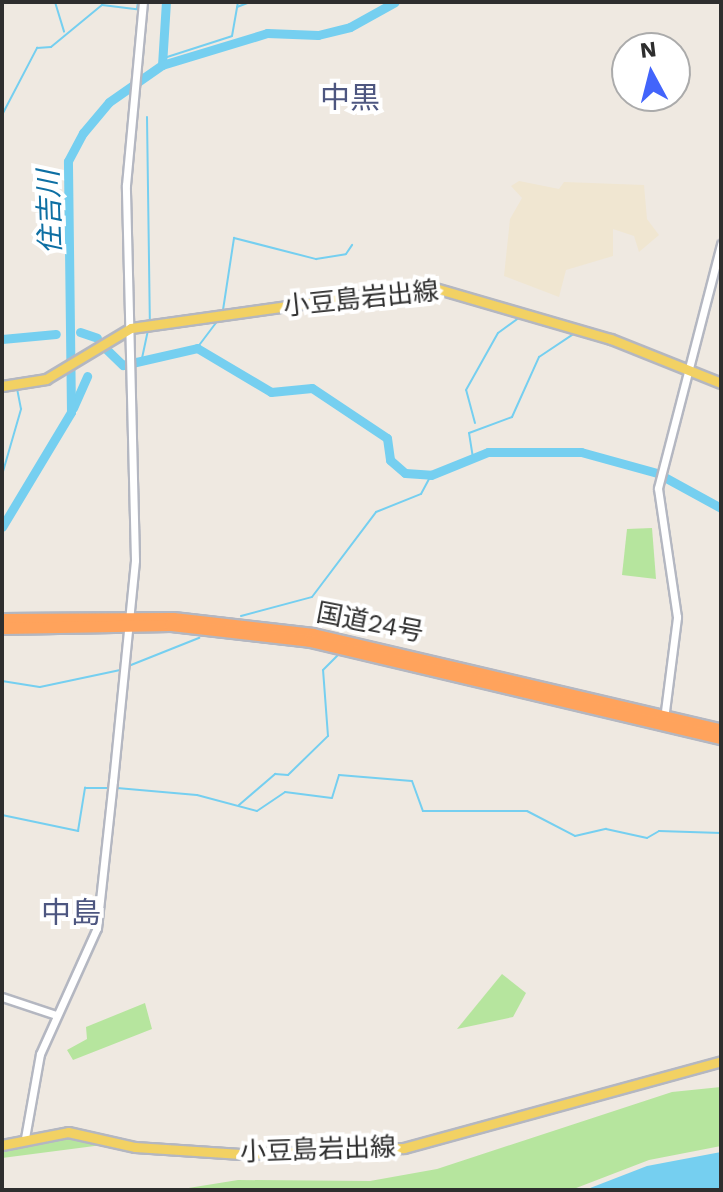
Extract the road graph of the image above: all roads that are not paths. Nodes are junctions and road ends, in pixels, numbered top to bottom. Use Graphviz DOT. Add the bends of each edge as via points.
graph roads {
  1 [pos="143,2"];
  2 [pos="721,244"];
  3 [pos="131,328"];
  4 [pos="688,370"];
  5 [pos="721,383"];
  6 [pos="2,386"];
  7 [pos="2,619"];
  8 [pos="128,620"];
  9 [pos="2,628"];
  10 [pos="664,720"];
  11 [pos="721,730"];
  12 [pos="721,738"];
  13 [pos="2,997"];
  14 [pos="56,1015"];
  15 [pos="721,1061"];
  16 [pos="25,1138"];
  17 [pos="2,1145"];
  1 -- 3 [label="street" via="126,185"];
  2 -- 4 [label="street"];
  3 -- 4 [label="main road, 小豆島岩出線" via="439,287"];
  3 -- 6 [label="main road, 小豆島岩出線" via="64,368"];
  3 -- 8 [label="street" via="137,483"];
  4 -- 5 [label="main road, 小豆島岩出線"];
  4 -- 10 [label="street" via="658,488 677,617"];
  7 -- 8 [label="highway, 国道24号"];
  8 -- 9 [label="highway, 国道24号"];
  8 -- 10 [label="highway, 国道24号" via="348,647"];
  8 -- 14 [label="street" via="97,928"];
  10 -- 11 [label="highway, 国道24号"];
  10 -- 12 [label="highway, 国道24号"];
  13 -- 14 [label="street"];
  14 -- 16 [label="street" via="33,1079"];
  15 -- 16 [label="main road, 小豆島岩出線" via="460,1137 390,1150 241,1154 135,1147 68,1132"];
  16 -- 17 [label="main road, 小豆島岩出線"];
}
